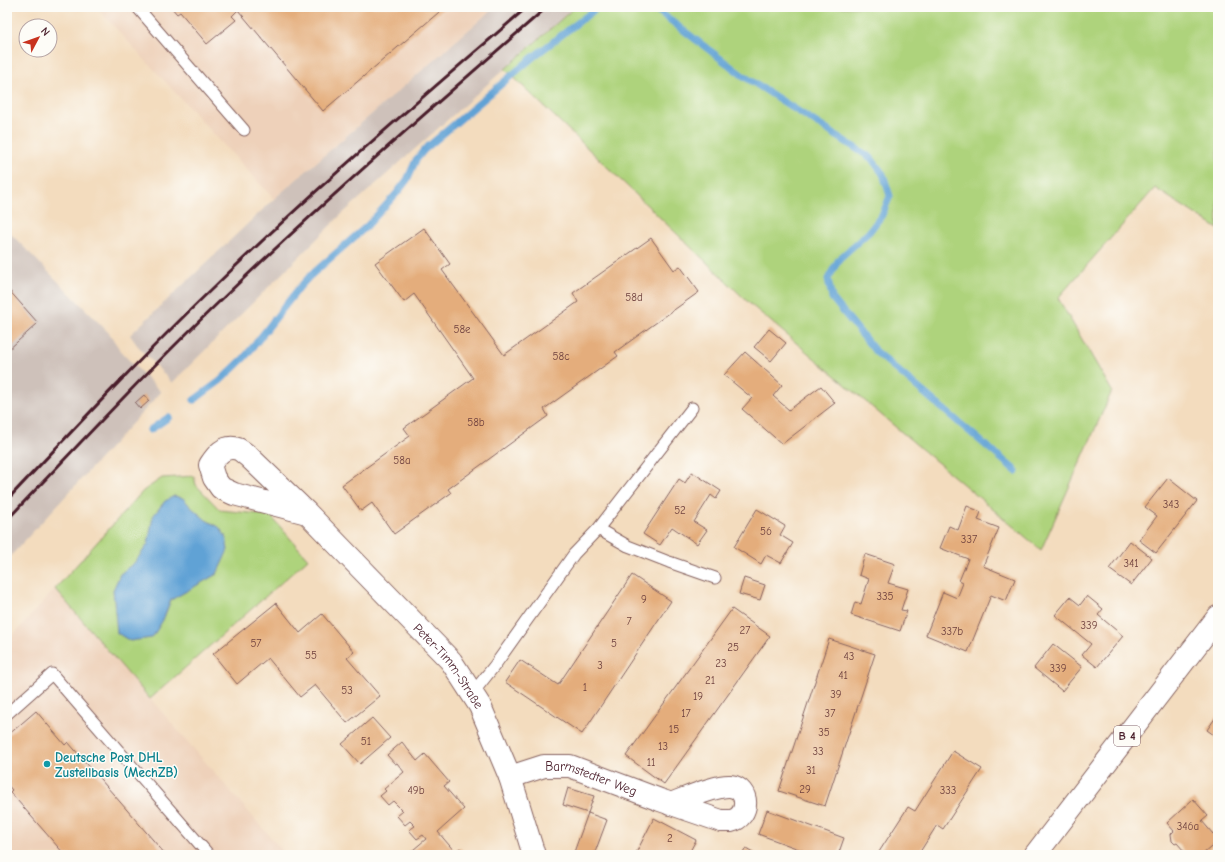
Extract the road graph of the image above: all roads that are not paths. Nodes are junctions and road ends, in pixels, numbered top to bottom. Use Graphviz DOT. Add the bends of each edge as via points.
graph roads {
  1 [pos="137,7"];
  2 [pos="244,130"];
  3 [pos="692,408"];
  4 [pos="307,513"];
  5 [pos="598,529"];
  6 [pos="714,578"];
  7 [pos="1218,617"];
  8 [pos="472,694"];
  9 [pos="7,714"];
  10 [pos="510,777"];
  11 [pos="670,804"];
  12 [pos="209,855"];
  13 [pos="534,855"];
  14 [pos="1035,855"];
  1 -- 2 [label="lane"];
  3 -- 5 [label="lane"];
  4 -- 8 [label="street, Peter-Timm-Straße" via="451,661"];
  5 -- 6 [label="lane" via="628,546"];
  5 -- 8 [label="lane" via="574,554"];
  7 -- 14 [label="street, B 4"];
  8 -- 10 [label="street, Peter-Timm-Straße" via="480,706"];
  9 -- 12 [label="lane" via="52,674"];
  10 -- 11 [label="street, Barmstedter Weg" via="544,766 570,766"];
  10 -- 13 [label="street, Peter-Timm-Straße"];
}
